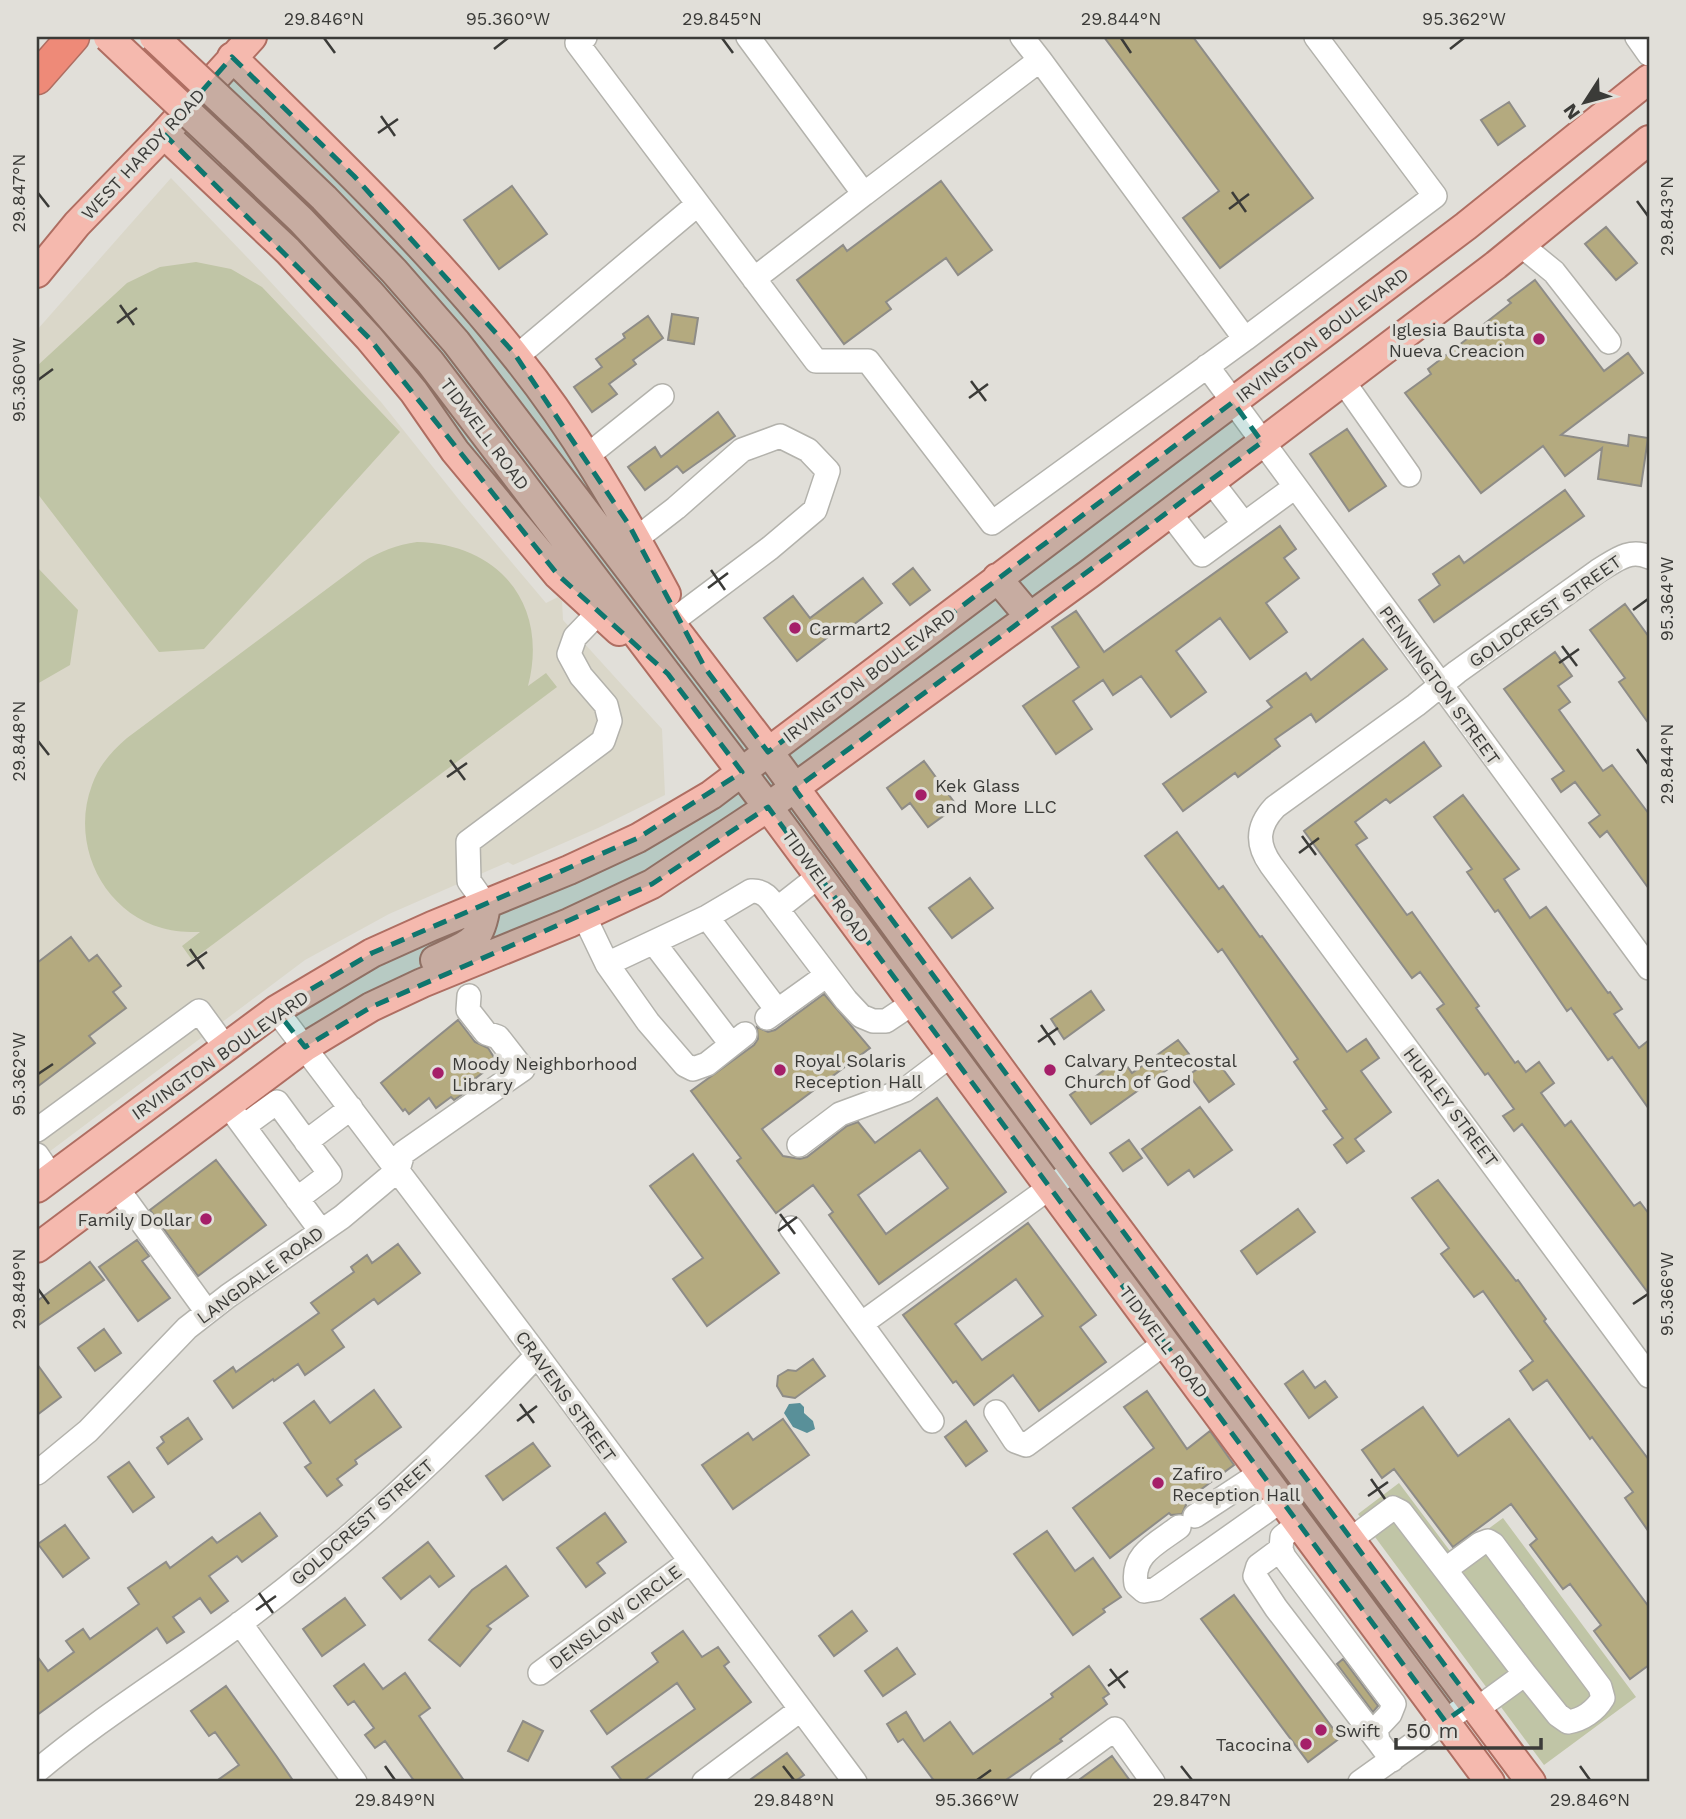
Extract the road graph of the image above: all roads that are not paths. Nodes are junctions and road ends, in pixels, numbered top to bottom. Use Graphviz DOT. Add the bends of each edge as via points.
graph roads {
  1 [pos="73,37"];
  2 [pos="108,37"];
  3 [pos="154,37"];
  4 [pos="251,37"];
  5 [pos="585,37"];
  6 [pos="748,37"];
  7 [pos="1022,37"];
  8 [pos="1316,37"];
  9 [pos="1637,37"];
  10 [pos="1649,54"];
  11 [pos="232,57"];
  12 [pos="1040,60"];
  13 [pos="37,78"];
  14 [pos="1649,79"];
  15 [pos="276,100"];
  16 [pos="164,134"];
  17 [pos="1649,140"];
  18 [pos="204,174"];
  19 [pos="864,194"];
  20 [pos="698,204"];
  21 [pos="1521,245"];
  22 [pos="37,273"];
  23 [pos="754,279"];
  24 [pos="1245,339"];
  25 [pos="1609,342"];
  26 [pos="516,357"];
  27 [pos="1207,366"];
  28 [pos="1343,380"];
  29 [pos="662,396"];
  30 [pos="1233,402"];
  31 [pos="1262,442"];
  32 [pos="587,456"];
  33 [pos="1409,475"];
  34 [pos="1211,481"];
  35 [pos="1294,487"];
  36 [pos="1170,512"];
  37 [pos="1244,524"];
  38 [pos="636,539"];
  39 [pos="1645,555"];
  40 [pos="997,578"];
  41 [pos="598,612"];
  42 [pos="1029,616"];
  43 [pos="678,617"];
  44 [pos="705,668"];
  45 [pos="668,674"];
  46 [pos="1440,686"];
  47 [pos="768,751"];
  48 [pos="742,772"];
  49 [pos="795,789"];
  50 [pos="768,807"];
  51 [pos="1259,835"];
  52 [pos="819,876"];
  53 [pos="486,905"];
  54 [pos="777,909"];
  55 [pos="584,916"];
  56 [pos="706,917"];
  57 [pos="654,943"];
  58 [pos="607,964"];
  59 [pos="1649,968"];
  60 [pos="449,972"];
  61 [pos="827,975"];
  62 [pos="946,996"];
  63 [pos="371,1007"];
  64 [pos="917,1008"];
  65 [pos="276,1010"];
  66 [pos="306,1047"];
  67 [pos="226,1048"];
  68 [pos="951,1055"];
  69 [pos="351,1108"];
  70 [pos="236,1115"];
  71 [pos="37,1130"];
  72 [pos="306,1142"];
  73 [pos="799,1145"];
  74 [pos="398,1170"];
  75 [pos="1074,1170"];
  76 [pos="42,1176"];
  77 [pos="117,1188"];
  78 [pos="1049,1188"];
  79 [pos="297,1199"];
  80 [pos="74,1220"];
  81 [pos="791,1228"];
  82 [pos="321,1231"];
  83 [pos="37,1248"];
  84 [pos="207,1312"];
  85 [pos="861,1324"];
  86 [pos="1165,1343"];
  87 [pos="537,1355"];
  88 [pos="1649,1376"];
  89 [pos="996,1412"];
  90 [pos="932,1421"];
  91 [pos="1286,1454"];
  92 [pos="1262,1472"];
  93 [pos="37,1473"];
  94 [pos="1282,1500"];
  95 [pos="1299,1523"];
  96 [pos="1350,1540"];
  97 [pos="1281,1549"];
  98 [pos="689,1562"];
  99 [pos="1331,1567"];
  100 [pos="1446,1569"];
  101 [pos="1305,1584"];
  102 [pos="1276,1608"];
  103 [pos="1364,1611"];
  104 [pos="240,1623"];
  105 [pos="1340,1630"];
  106 [pos="1310,1653"];
  107 [pos="1405,1667"];
  108 [pos="540,1673"];
  109 [pos="1525,1674"];
  110 [pos="1380,1684"];
  111 [pos="1474,1706"];
  112 [pos="800,1710"];
  113 [pos="1445,1721"];
  114 [pos="1385,1751"];
  115 [pos="37,1771"];
  116 [pos="1149,1776"];
  117 [pos="355,1782"];
  118 [pos="704,1782"];
  119 [pos="855,1782"];
  120 [pos="1042,1782"];
  121 [pos="1360,1782"];
  122 [pos="1490,1782"];
  123 [pos="1531,1782"];
  1 -- 13 [label="highway"];
  2 -- 45 [label="main road, TIDWELL ROAD, bridge" via="361,283 430,362"];
  3 -- 44 [label="main road, TIDWELL ROAD, bridge" via="324,198 456,342"];
  4 -- 11 [label="main road, WEST HARDY ROAD"];
  5 -- 20 [label="street" via="577,43"];
  6 -- 19 [label="street"];
  7 -- 12 [label="street"];
  8 -- 24 [label="street" via="1436,195"];
  9 -- 10 [label="street"];
  11 -- 15 [label="main road"];
  11 -- 16 [label="main road, WEST HARDY ROAD"];
  12 -- 19 [label="street"];
  12 -- 24 [label="street"];
  14 -- 30 [label="main road, IRVINGTON BOULEVARD" via="1466,226"];
  15 -- 18 [label="main road" via="233,104 213,123 202,138"];
  15 -- 26 [label="main road" via="447,275"];
  16 -- 18 [label="main road"];
  16 -- 22 [label="main road, WEST HARDY ROAD" via="77,224"];
  17 -- 21 [label="main road"];
  18 -- 41 [label="main road" via="288,251 369,338 499,505 558,575"];
  19 -- 23 [label="street"];
  20 -- 23 [label="street"];
  20 -- 26 [label="street"];
  21 -- 25 [label="street" via="1554,271"];
  21 -- 28 [label="main road"];
  23 -- 27 [label="street" via="816,362 868,361 992,523"];
  24 -- 27 [label="street"];
  26 -- 32 [label="main road"];
  27 -- 30 [label="street, PENNINGTON STREET"];
  28 -- 31 [label="main road"];
  28 -- 33 [label="street"];
  29 -- 32 [label="street"];
  30 -- 31 [label="street, PENNINGTON STREET"];
  30 -- 40 [label="main road, IRVINGTON BOULEVARD"];
  31 -- 34 [label="main road"];
  31 -- 35 [label="street, PENNINGTON STREET"];
  32 -- 38 [label="main road"];
  34 -- 36 [label="main road"];
  34 -- 37 [label="street"];
  35 -- 37 [label="street"];
  35 -- 46 [label="street, PENNINGTON STREET"];
  36 -- 37 [label="street" via="1202,555"];
  36 -- 42 [label="main road"];
  38 -- 43 [label="main road"];
  38 -- 43 [label="street" via="742,450 780,436 808,450 828,471 815,510"];
  39 -- 46 [label="street, GOLDCREST STREET" via="1632,553 1598,572"];
  40 -- 42 [label="main road"];
  40 -- 47 [label="main road, IRVINGTON BOULEVARD"];
  41 -- 45 [label="main road"];
  41 -- 53 [label="street" via="575,636 569,654 606,705 610,721 603,741 468,842 469,881"];
  42 -- 49 [label="main road"];
  43 -- 44 [label="main road"];
  44 -- 47 [label="main road, TIDWELL ROAD"];
  45 -- 48 [label="main road, TIDWELL ROAD"];
  46 -- 51 [label="street, GOLDCREST STREET" via="1275,807"];
  46 -- 59 [label="street, PENNINGTON STREET"];
  47 -- 48 [label="main road, IRVINGTON BOULEVARD"];
  47 -- 49 [label="main road, TIDWELL ROAD"];
  48 -- 50 [label="main road, TIDWELL ROAD"];
  48 -- 53 [label="main road, IRVINGTON BOULEVARD" via="711,796 638,838"];
  49 -- 50 [label="main road"];
  49 -- 62 [label="main road, TIDWELL ROAD"];
  50 -- 52 [label="main road, TIDWELL ROAD"];
  50 -- 55 [label="main road" via="652,884"];
  51 -- 88 [label="street, HURLEY STREET" via="1262,853"];
  52 -- 54 [label="street"];
  52 -- 64 [label="main road, TIDWELL ROAD"];
  53 -- 63 [label="main road" via="483,927 474,940 423,967"];
  53 -- 65 [label="main road, IRVINGTON BOULEVARD" via="372,953"];
  54 -- 56 [label="street" via="766,895 751,891"];
  54 -- 61 [label="street"];
  55 -- 58 [label="street"];
  55 -- 60 [label="main road"];
  56 -- 57 [label="street"];
  56 -- 61 [label="street" via="771,1015"];
  57 -- 58 [label="street"];
  57 -- 58 [label="street" via="738,1039 706,1064 693,1069 685,1065"];
  60 -- 63 [label="main road"];
  60 -- 74 [label="street, LANGDALE ROAD" via="469,996 468,1010 486,1033 498,1037 523,1069 403,1153"];
  61 -- 64 [label="street" via="860,1016 873,1021 886,1021"];
  62 -- 64 [label="main road"];
  62 -- 75 [label="main road, TIDWELL ROAD"];
  63 -- 66 [label="main road"];
  64 -- 68 [label="main road, TIDWELL ROAD"];
  65 -- 66 [label="street, CRAVENS STREET"];
  65 -- 67 [label="main road, IRVINGTON BOULEVARD"];
  66 -- 69 [label="street, CRAVENS STREET"];
  66 -- 70 [label="main road"];
  67 -- 71 [label="street" via="199,1011"];
  67 -- 76 [label="main road, IRVINGTON BOULEVARD"];
  68 -- 73 [label="street" via="905,1090 840,1114"];
  68 -- 78 [label="main road, TIDWELL ROAD"];
  69 -- 72 [label="street"];
  69 -- 74 [label="street, CRAVENS STREET"];
  70 -- 72 [label="street" via="277,1102"];
  70 -- 77 [label="main road"];
  70 -- 79 [label="street"];
  72 -- 79 [label="street" via="330,1174"];
  74 -- 82 [label="street, LANGDALE ROAD"];
  74 -- 87 [label="street, CRAVENS STREET"];
  75 -- 78 [label="street"];
  75 -- 91 [label="main road, TIDWELL ROAD"];
  76 -- 80 [label="main road"];
  77 -- 80 [label="main road"];
  77 -- 84 [label="street"];
  78 -- 85 [label="street"];
  78 -- 86 [label="main road, TIDWELL ROAD"];
  79 -- 82 [label="street"];
  80 -- 83 [label="main road"];
  81 -- 85 [label="street"];
  82 -- 84 [label="street, LANGDALE ROAD"];
  84 -- 93 [label="street, LANGDALE ROAD" via="88,1431"];
  85 -- 90 [label="street"];
  86 -- 89 [label="street" via="1026,1444 1015,1441"];
  86 -- 92 [label="main road, TIDWELL ROAD"];
  87 -- 98 [label="street, CRAVENS STREET"];
  87 -- 104 [label="street, GOLDCREST STREET" via="407,1485"];
  91 -- 92 [label="main road"];
  91 -- 96 [label="main road, TIDWELL ROAD"];
  92 -- 94 [label="main road, TIDWELL ROAD"];
  92 -- 94 [label="street" via="1138,1559 1136,1584 1144,1591 1156,1589"];
  94 -- 95 [label="main road, TIDWELL ROAD"];
  95 -- 97 [label="street" via="1282,1536"];
  95 -- 99 [label="main road, TIDWELL ROAD"];
  96 -- 100 [label="street" via="1393,1508"];
  96 -- 111 [label="main road, TIDWELL ROAD"];
  97 -- 101 [label="street"];
  97 -- 102 [label="street" via="1258,1566 1255,1576"];
  98 -- 108 [label="street, DENSLOW CIRCLE"];
  98 -- 112 [label="street, CRAVENS STREET"];
  99 -- 101 [label="street"];
  99 -- 103 [label="main road, TIDWELL ROAD"];
  100 -- 109 [label="street"];
  100 -- 109 [label="street" via="1480,1544 1493,1544 1600,1687 1603,1698 1578,1721 1568,1722"];
  101 -- 102 [label="street"];
  101 -- 105 [label="street"];
  102 -- 106 [label="street"];
  103 -- 105 [label="street"];
  103 -- 107 [label="main road, TIDWELL ROAD"];
  104 -- 115 [label="street, GOLDCREST STREET"];
  104 -- 117 [label="street"];
  105 -- 106 [label="street"];
  105 -- 110 [label="street"];
  106 -- 114 [label="street"];
  107 -- 110 [label="street"];
  107 -- 113 [label="main road, TIDWELL ROAD"];
  109 -- 111 [label="street"];
  110 -- 114 [label="street" via="1394,1703 1376,1729"];
  111 -- 113 [label="street"];
  111 -- 123 [label="main road, TIDWELL ROAD"];
  112 -- 118 [label="street"];
  112 -- 119 [label="street, CRAVENS STREET"];
  113 -- 114 [label="street"];
  113 -- 122 [label="main road, TIDWELL ROAD"];
  114 -- 121 [label="street"];
  116 -- 120 [label="street" via="1115,1729"];
}
